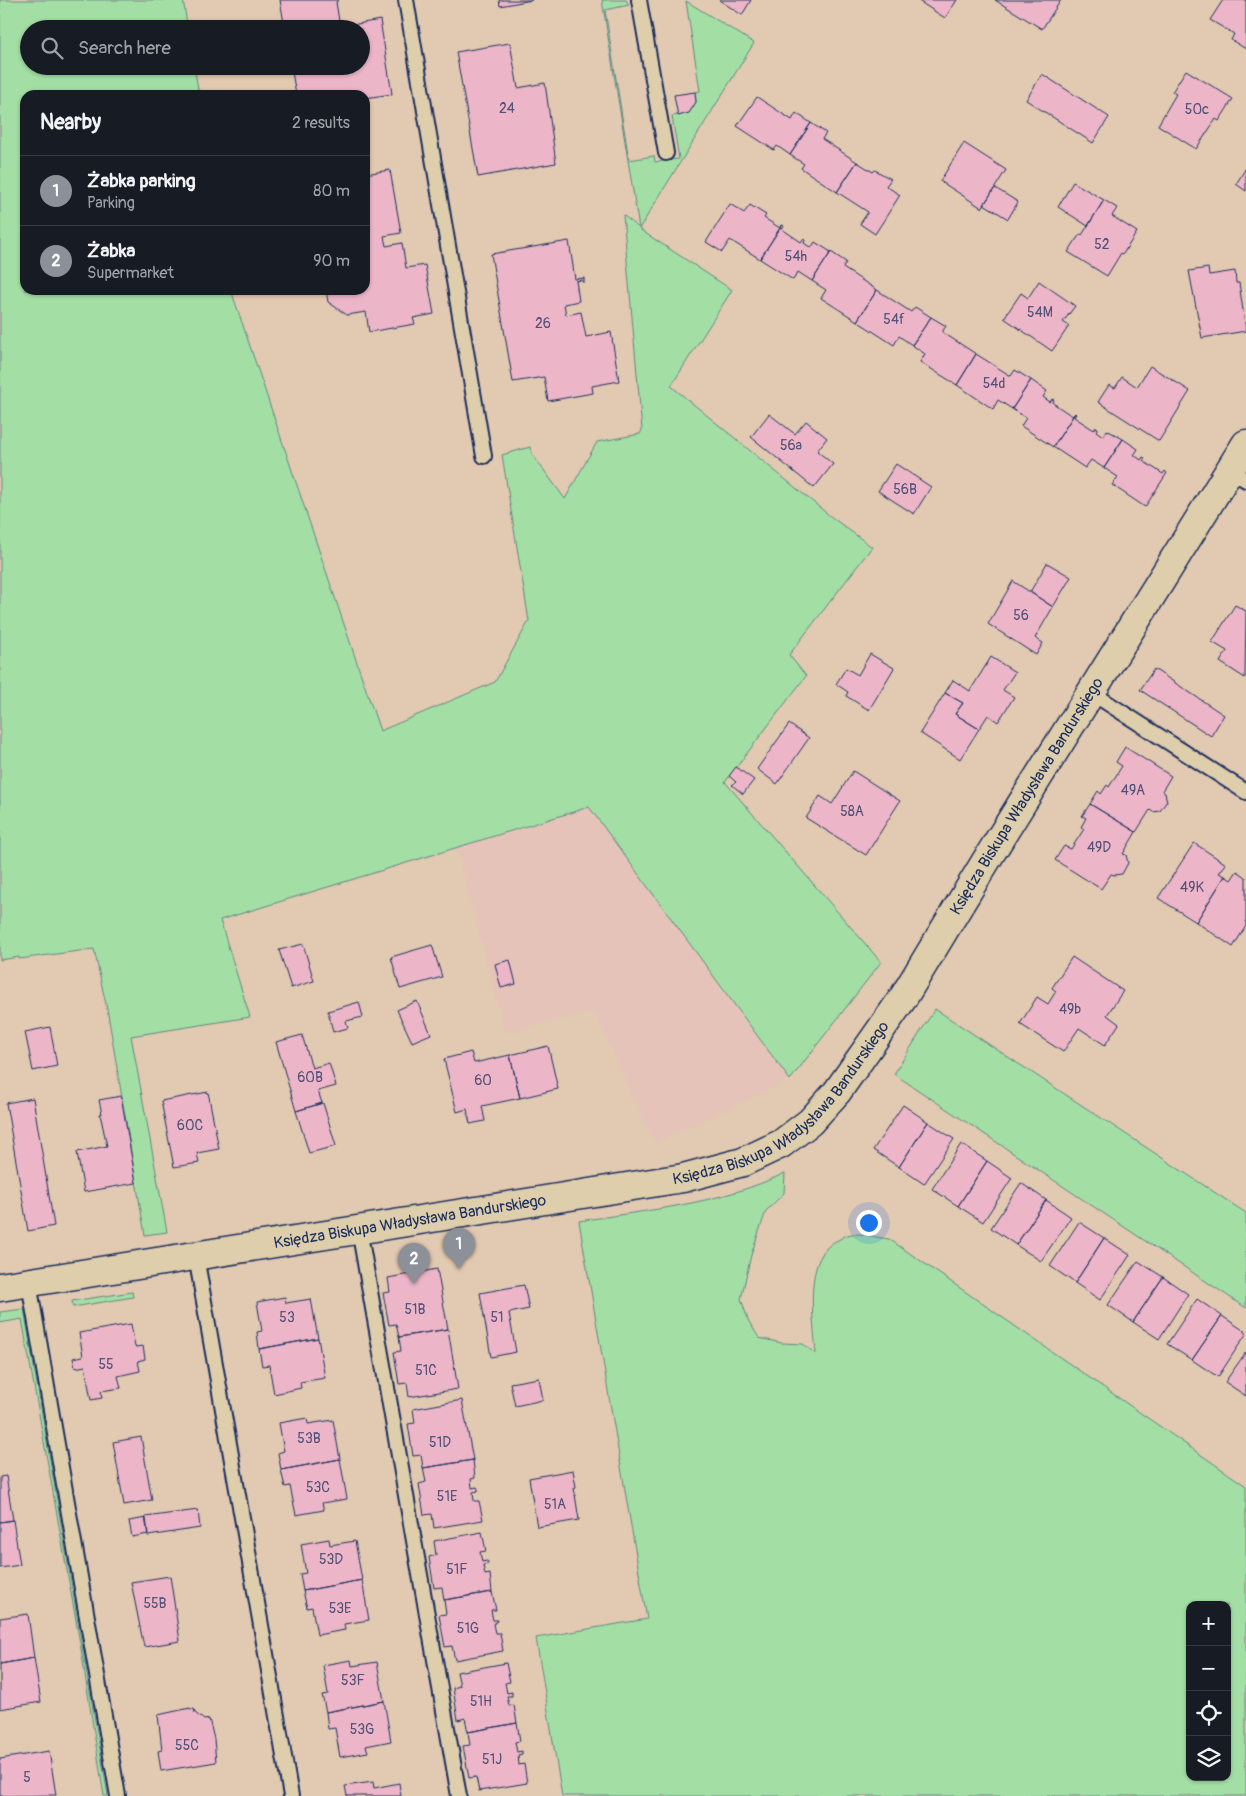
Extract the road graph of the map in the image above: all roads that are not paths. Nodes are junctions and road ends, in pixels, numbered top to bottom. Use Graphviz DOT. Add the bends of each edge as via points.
graph roads {
  1 [pos="406,0"];
  2 [pos="639,0"];
  3 [pos="666,153"];
  4 [pos="1246,444"];
  5 [pos="484,456"];
  6 [pos="1238,475"];
  7 [pos="1092,693"];
  8 [pos="1246,792"];
  9 [pos="359,1230"];
  10 [pos="196,1256"];
  11 [pos="29,1283"];
  12 [pos="0,1287"];
  13 [pos="118,1796"];
  14 [pos="291,1796"];
  15 [pos="460,1796"];
  1 -- 5 [label="lane"];
  2 -- 3 [label="lane"];
  4 -- 6 [label="street, Księdza Biskupa Władysława Bandurskiego"];
  6 -- 7 [label="street, Księdza Biskupa Władysława Bandurskiego"];
  7 -- 8 [label="lane"];
  7 -- 9 [label="street, Księdza Biskupa Władysława Bandurskiego" via="903,998 837,1092 795,1135 744,1162 683,1178"];
  9 -- 10 [label="street, Księdza Biskupa Władysława Bandurskiego"];
  9 -- 15 [label="lane"];
  10 -- 11 [label="street, Księdza Biskupa Władysława Bandurskiego"];
  10 -- 14 [label="lane"];
  11 -- 12 [label="street, Księdza Biskupa Władysława Bandurskiego"];
  11 -- 13 [label="lane"];
}
